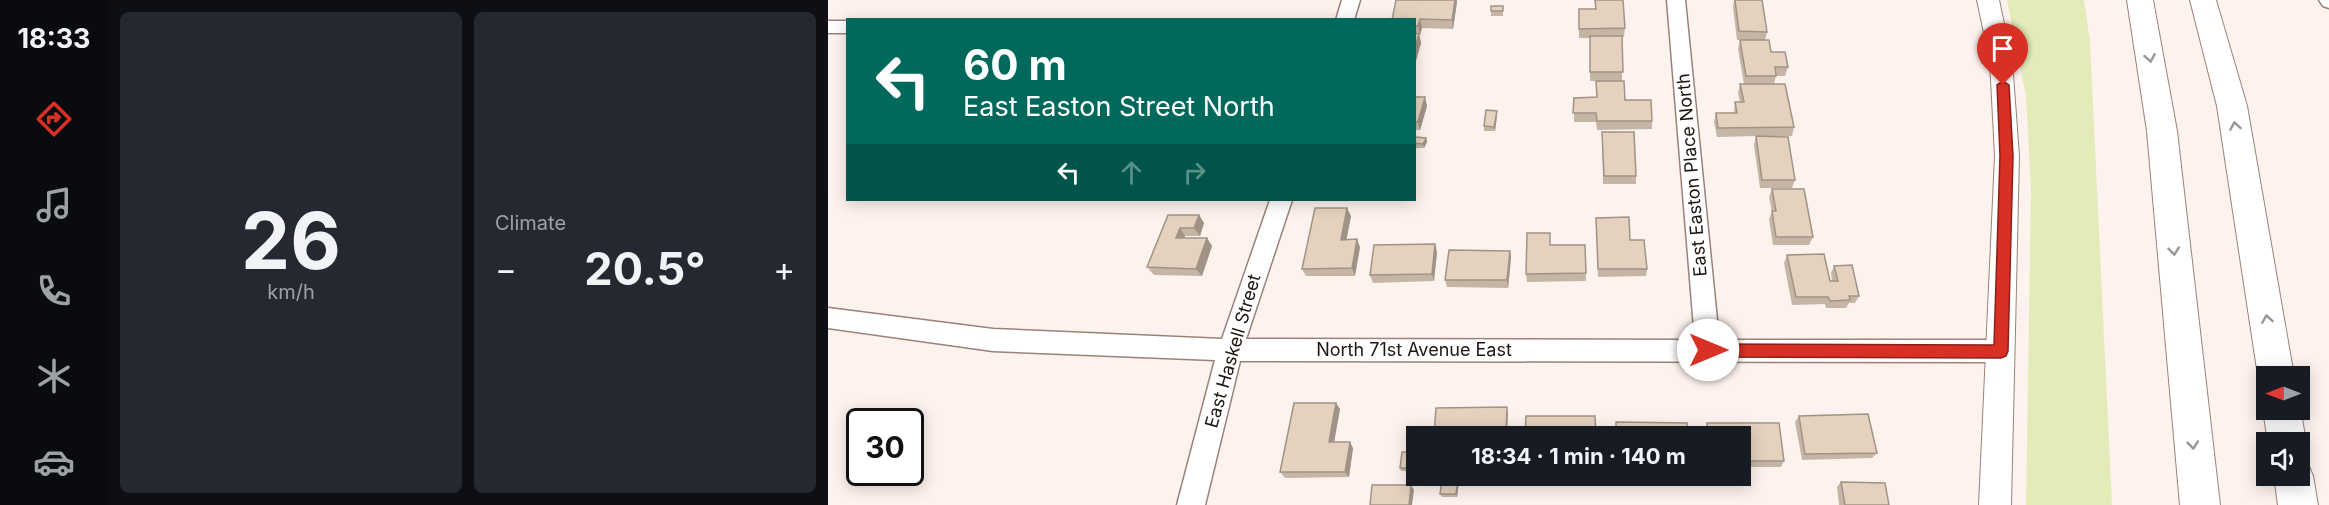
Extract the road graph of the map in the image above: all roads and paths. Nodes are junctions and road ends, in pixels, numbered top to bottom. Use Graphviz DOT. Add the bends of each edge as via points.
graph roads {
  1 [pos="1351,0"];
  2 [pos="1676,0"];
  3 [pos="1988,0"];
  4 [pos="2140,0"];
  5 [pos="2203,0"];
  6 [pos="1346,18"];
  7 [pos="828,27"];
  8 [pos="846,27"];
  9 [pos="1281,201"];
  10 [pos="828,318"];
  11 [pos="1230,350"];
  12 [pos="1708,350"];
  13 [pos="2001,351"];
  14 [pos="2274,366"];
  15 [pos="2295,486"];
  16 [pos="1191,505"];
  17 [pos="1995,505"];
  18 [pos="2200,505"];
  19 [pos="2298,505"];
  1 -- 6 [label="street"];
  2 -- 12 [label="street, East Easton Place North"];
  3 -- 13 [label="street" via="2001,61 2007,156"];
  4 -- 18 [label="highway, one-way" via="2162,131"];
  14 -- 5 [label="highway, one-way" via="2232,106"];
  7 -- 8 [label="street"];
  9 -- 11 [label="street, East Haskell Street"];
  10 -- 11 [label="street, North 71st Avenue East" via="993,340"];
  11 -- 12 [label="street, North 71st Avenue East"];
  11 -- 16 [label="street, East Haskell Street"];
  12 -- 13 [label="street, North 71st Avenue East"];
  13 -- 17 [label="street"];
  15 -- 19 [label="highway"];
}
